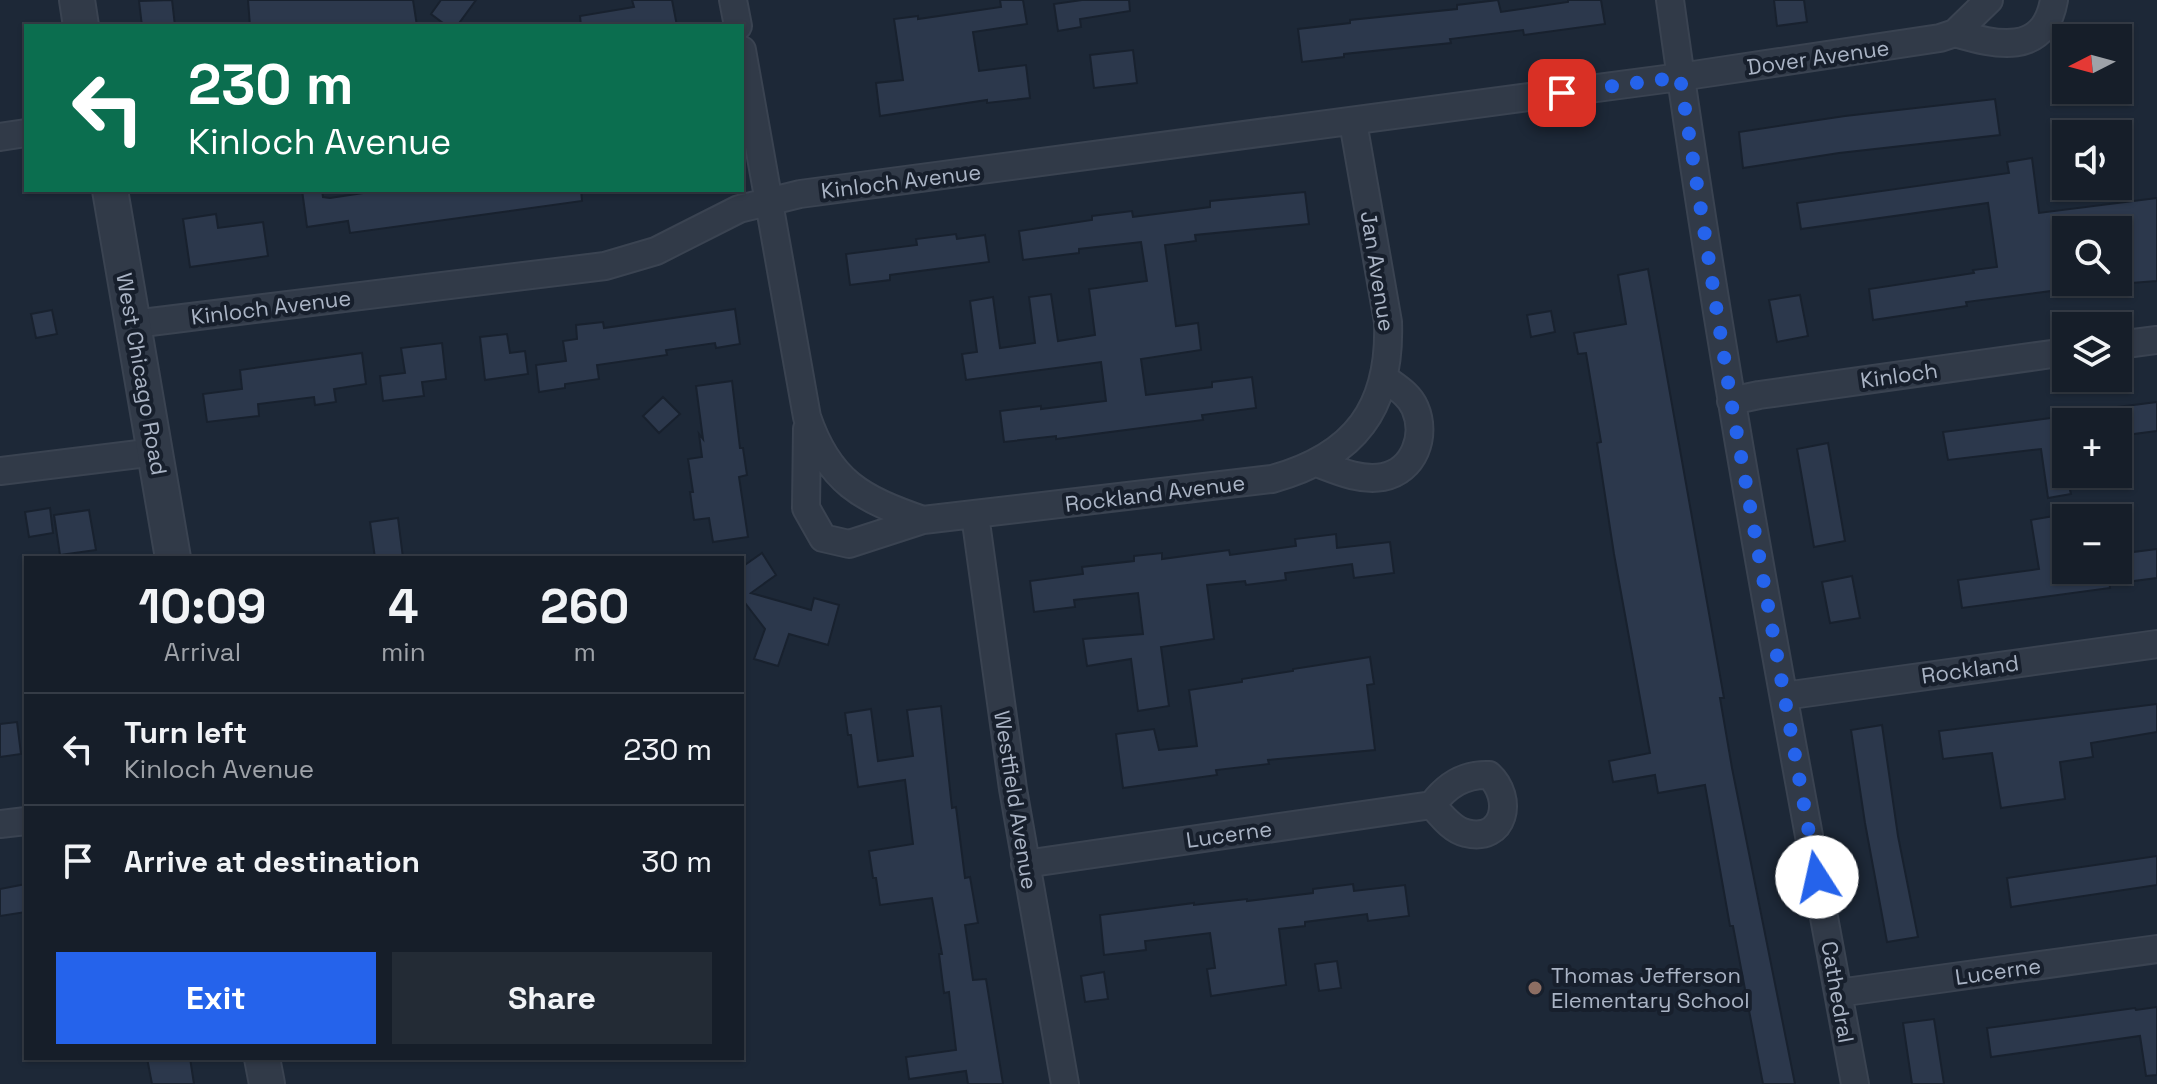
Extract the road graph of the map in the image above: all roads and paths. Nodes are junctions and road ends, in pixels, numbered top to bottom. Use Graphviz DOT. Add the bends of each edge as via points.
graph roads {
  1 [pos="77,0"];
  2 [pos="733,0"];
  3 [pos="1670,0"];
  4 [pos="1989,0"];
  5 [pos="2054,0"];
  6 [pos="81,24"];
  7 [pos="738,24"];
  8 [pos="1955,33"];
  9 [pos="744,62"];
  10 [pos="1680,77"];
  11 [pos="1353,122"];
  12 [pos="24,133"];
  13 [pos="0,137"];
  14 [pos="110,192"];
  15 [pos="768,202"];
  16 [pos="134,324"];
  17 [pos="2157,340"];
  18 [pos="2132,343"];
  19 [pos="2052,354"];
  20 [pos="1384,378"];
  21 [pos="1731,401"];
  22 [pos="807,417"];
  23 [pos="1367,417"];
  24 [pos="155,452"];
  25 [pos="1317,463"];
  26 [pos="0,471"];
  27 [pos="975,515"];
  28 [pos="923,520"];
  29 [pos="173,556"];
  30 [pos="2157,644"];
  31 [pos="1784,696"];
  32 [pos="1432,805"];
  33 [pos="24,821"];
  34 [pos="0,824"];
  35 [pos="1025,864"];
  36 [pos="2157,949"];
  37 [pos="1838,993"];
  38 [pos="262,1060"];
  39 [pos="267,1084"];
  40 [pos="1065,1084"];
  41 [pos="1855,1084"];
  1 -- 6 [label="street"];
  2 -- 7 [label="street"];
  3 -- 10 [label="street, Cathedral"];
  4 -- 8 [label="street"];
  5 -- 8 [label="street, Dover Avenue" via="2050,17 2026,41 1992,44"];
  8 -- 10 [label="street, Dover Avenue"];
  9 -- 15 [label="street"];
  10 -- 11 [label="street, Kinloch Avenue"];
  10 -- 21 [label="street, Cathedral"];
  11 -- 15 [label="street, Kinloch Avenue"];
  11 -- 20 [label="street, Jan Avenue" via="1388,322"];
  12 -- 13 [label="street"];
  14 -- 16 [label="street, West Chicago Road"];
  15 -- 16 [label="street, Kinloch Avenue" via="739,209 656,251 605,266"];
  15 -- 22 [label="street"];
  16 -- 24 [label="street, West Chicago Road"];
  17 -- 18 [label="street"];
  19 -- 21 [label="street, Kinloch"];
  20 -- 23 [label="street, Jan Avenue"];
  20 -- 25 [label="street" via="1406,393 1416,409 1419,431 1408,465 1380,477 1351,476"];
  21 -- 31 [label="street, Cathedral"];
  22 -- 28 [label="street, Rockland Avenue" via="822,452 858,492"];
  22 -- 28 [label="street, Rockland Avenue" via="806,508 823,538 849,544"];
  23 -- 25 [label="street, Rockland Avenue" via="1344,444"];
  24 -- 26 [label="street"];
  24 -- 29 [label="street, West Chicago Road"];
  25 -- 27 [label="street, Rockland Avenue" via="1272,479"];
  27 -- 28 [label="street, Rockland Avenue"];
  27 -- 35 [label="street, Westfield Avenue"];
  30 -- 31 [label="street, Rockland"];
  31 -- 37 [label="street, Cathedral"];
  32 -- 35 [label="street, Lucerne"];
  33 -- 34 [label="street"];
  35 -- 40 [label="street, Westfield Avenue"];
  36 -- 37 [label="street, Lucerne"];
  37 -- 41 [label="street, Cathedral"];
  38 -- 39 [label="street"];
}
